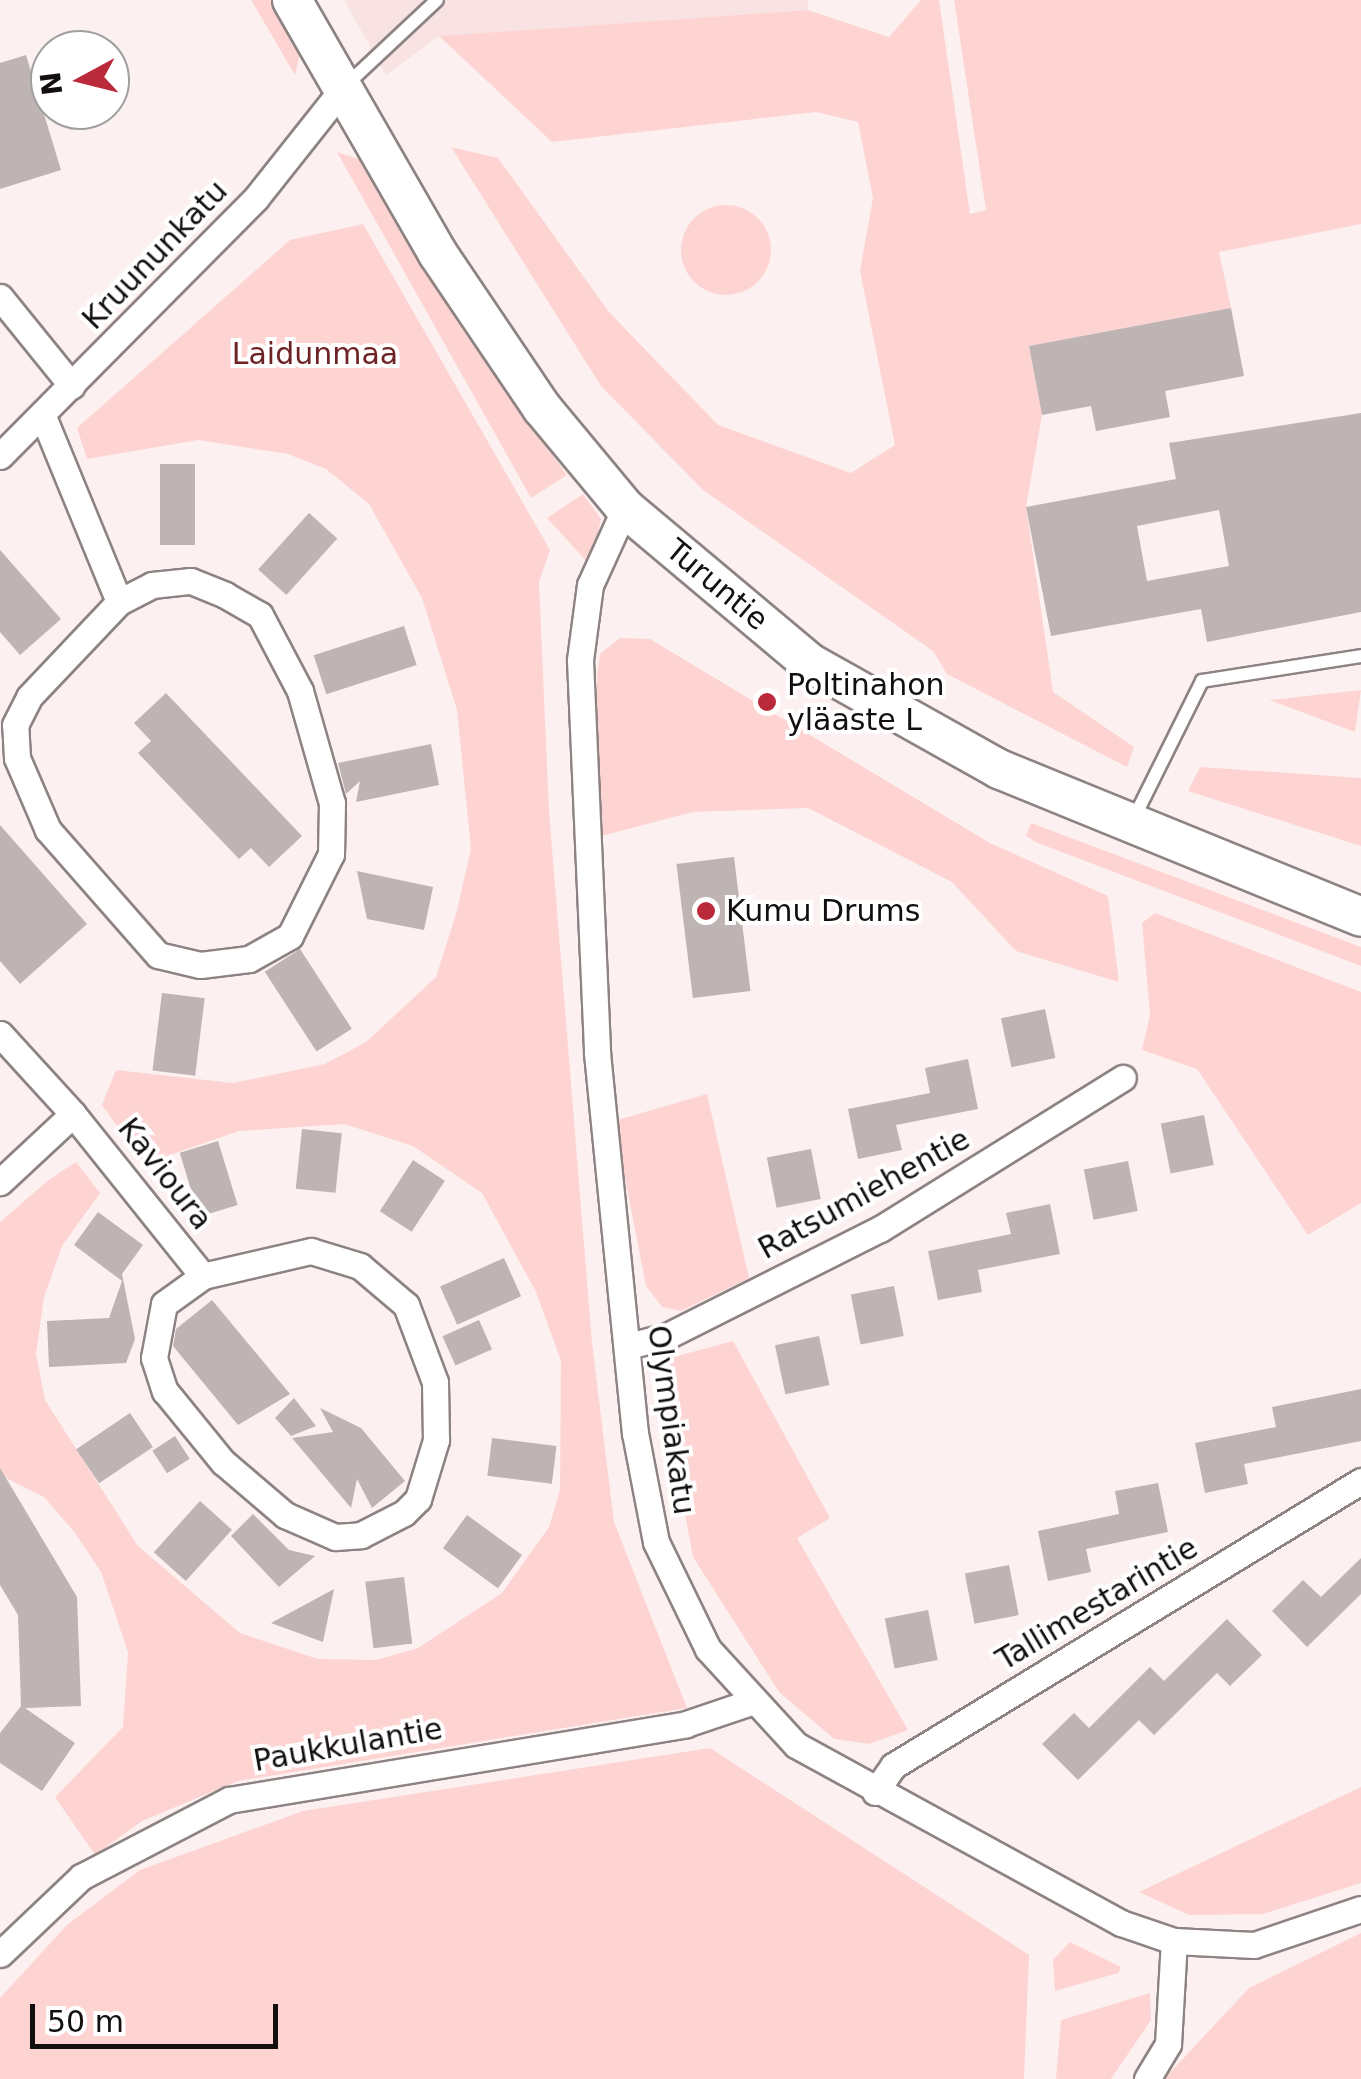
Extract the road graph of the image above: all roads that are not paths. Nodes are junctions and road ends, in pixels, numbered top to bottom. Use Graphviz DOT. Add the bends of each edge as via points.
graph roads {
  1 [pos="292,0"];
  2 [pos="436,0"];
  3 [pos="344,87"];
  4 [pos="0,297"];
  5 [pos="72,386"];
  6 [pos="42,414"];
  7 [pos="0,456"];
  8 [pos="625,508"];
  9 [pos="120,602"];
  10 [pos="1361,656"];
  11 [pos="1130,825"];
  12 [pos="1361,917"];
  13 [pos="0,1034"];
  14 [pos="1123,1078"];
  15 [pos="73,1114"];
  16 [pos="0,1182"];
  17 [pos="203,1276"];
  18 [pos="628,1346"];
  19 [pos="1361,1481"];
  20 [pos="751,1702"];
  21 [pos="875,1792"];
  22 [pos="1361,1909"];
  23 [pos="1174,1941"];
  24 [pos="0,1954"];
  25 [pos="1147,2079"];
  1 -- 3 [label="main road, Turuntie"];
  2 -- 3 [label="lane"];
  3 -- 5 [label="street, Kruununkatu" via="256,198"];
  3 -- 8 [label="main road, Turuntie" via="438,254 542,408"];
  4 -- 5 [label="street"];
  5 -- 6 [label="street, Kruununkatu"];
  6 -- 7 [label="street, Kruununkatu"];
  6 -- 9 [label="street"];
  8 -- 11 [label="main road, Turuntie" via="810,663 999,769"];
  8 -- 18 [label="street, Olympiakatu" via="590,585 580,660 597,1054"];
  9 -- 9 [label="street" via="152,585 191,581 225,595 260,615 300,691 332,803 331,854 290,936 249,960 200,965 158,955 69,859 17,758 15,725 29,696"];
  10 -- 11 [label="lane" via="1202,681"];
  11 -- 12 [label="main road, Turuntie"];
  13 -- 15 [label="street, Kavioura"];
  14 -- 18 [label="street, Ratsumiehentie" via="880,1230 667,1336"];
  15 -- 16 [label="street"];
  15 -- 17 [label="street, Kavioura"];
  17 -- 17 [label="street, Kavioura" via="164,1304 154,1358 165,1391 223,1462 285,1515 335,1537 404,1513 418,1498 436,1440 435,1382 406,1305 360,1266 324,1253 275,1252"];
  18 -- 20 [label="street, Olympiakatu" via="656,1542 708,1649"];
  19 -- 21 [label="street, Tallimestarintie" via="893,1766"];
  20 -- 21 [label="street, Olympiakatu" via="796,1745"];
  20 -- 24 [label="street, Paukkulantie" via="668,1728 229,1800 81,1877"];
  21 -- 23 [label="street, Olympiakatu" via="1121,1923"];
  22 -- 23 [label="street, Olympiakatu" via="1254,1944"];
  23 -- 25 [label="street" via="1168,2044"];
}
